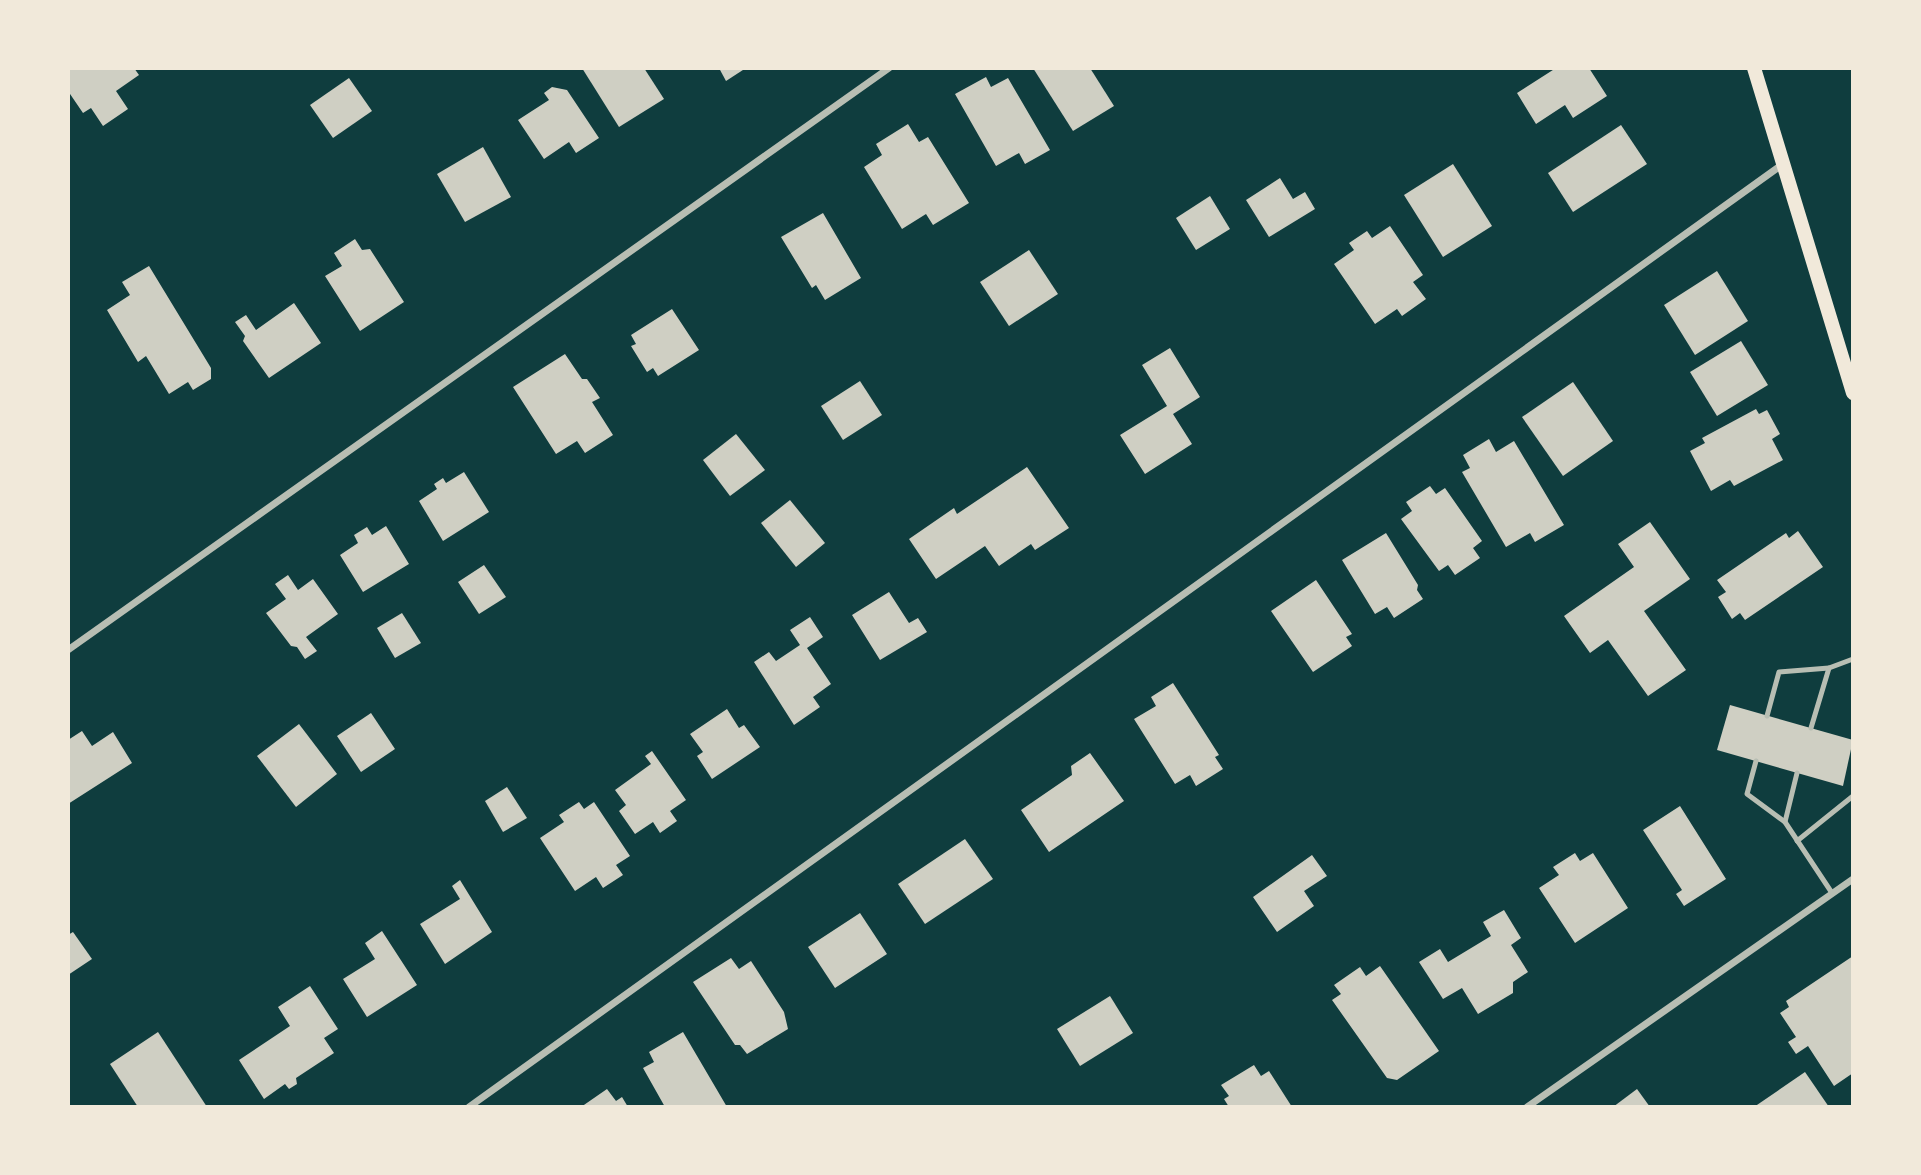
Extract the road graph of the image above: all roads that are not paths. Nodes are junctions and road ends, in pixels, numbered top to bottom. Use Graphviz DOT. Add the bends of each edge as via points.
graph roads {
  1 [pos="889,68"];
  2 [pos="1754,68"];
  3 [pos="1783,164"];
  4 [pos="1853,393"];
  5 [pos="68,650"];
  6 [pos="1853,659"];
  7 [pos="1829,668"];
  8 [pos="1767,716"];
  9 [pos="1811,728"];
  10 [pos="1756,761"];
  11 [pos="1797,773"];
  12 [pos="1853,796"];
  13 [pos="1785,822"];
  14 [pos="1797,841"];
  15 [pos="1853,879"];
  16 [pos="1832,893"];
  17 [pos="469,1107"];
  18 [pos="1527,1107"];
  1 -- 5 [label="street"];
  2 -- 3 [label="main road"];
  3 -- 4 [label="main road"];
  3 -- 17 [label="street"];
  6 -- 7 [label="lane"];
  7 -- 8 [label="lane" via="1779,672"];
  7 -- 9 [label="lane"];
  10 -- 13 [label="lane" via="1747,794"];
  11 -- 13 [label="lane"];
  12 -- 14 [label="lane"];
  13 -- 14 [label="lane"];
  14 -- 16 [label="lane"];
  15 -- 16 [label="street"];
  16 -- 18 [label="street"];
}
